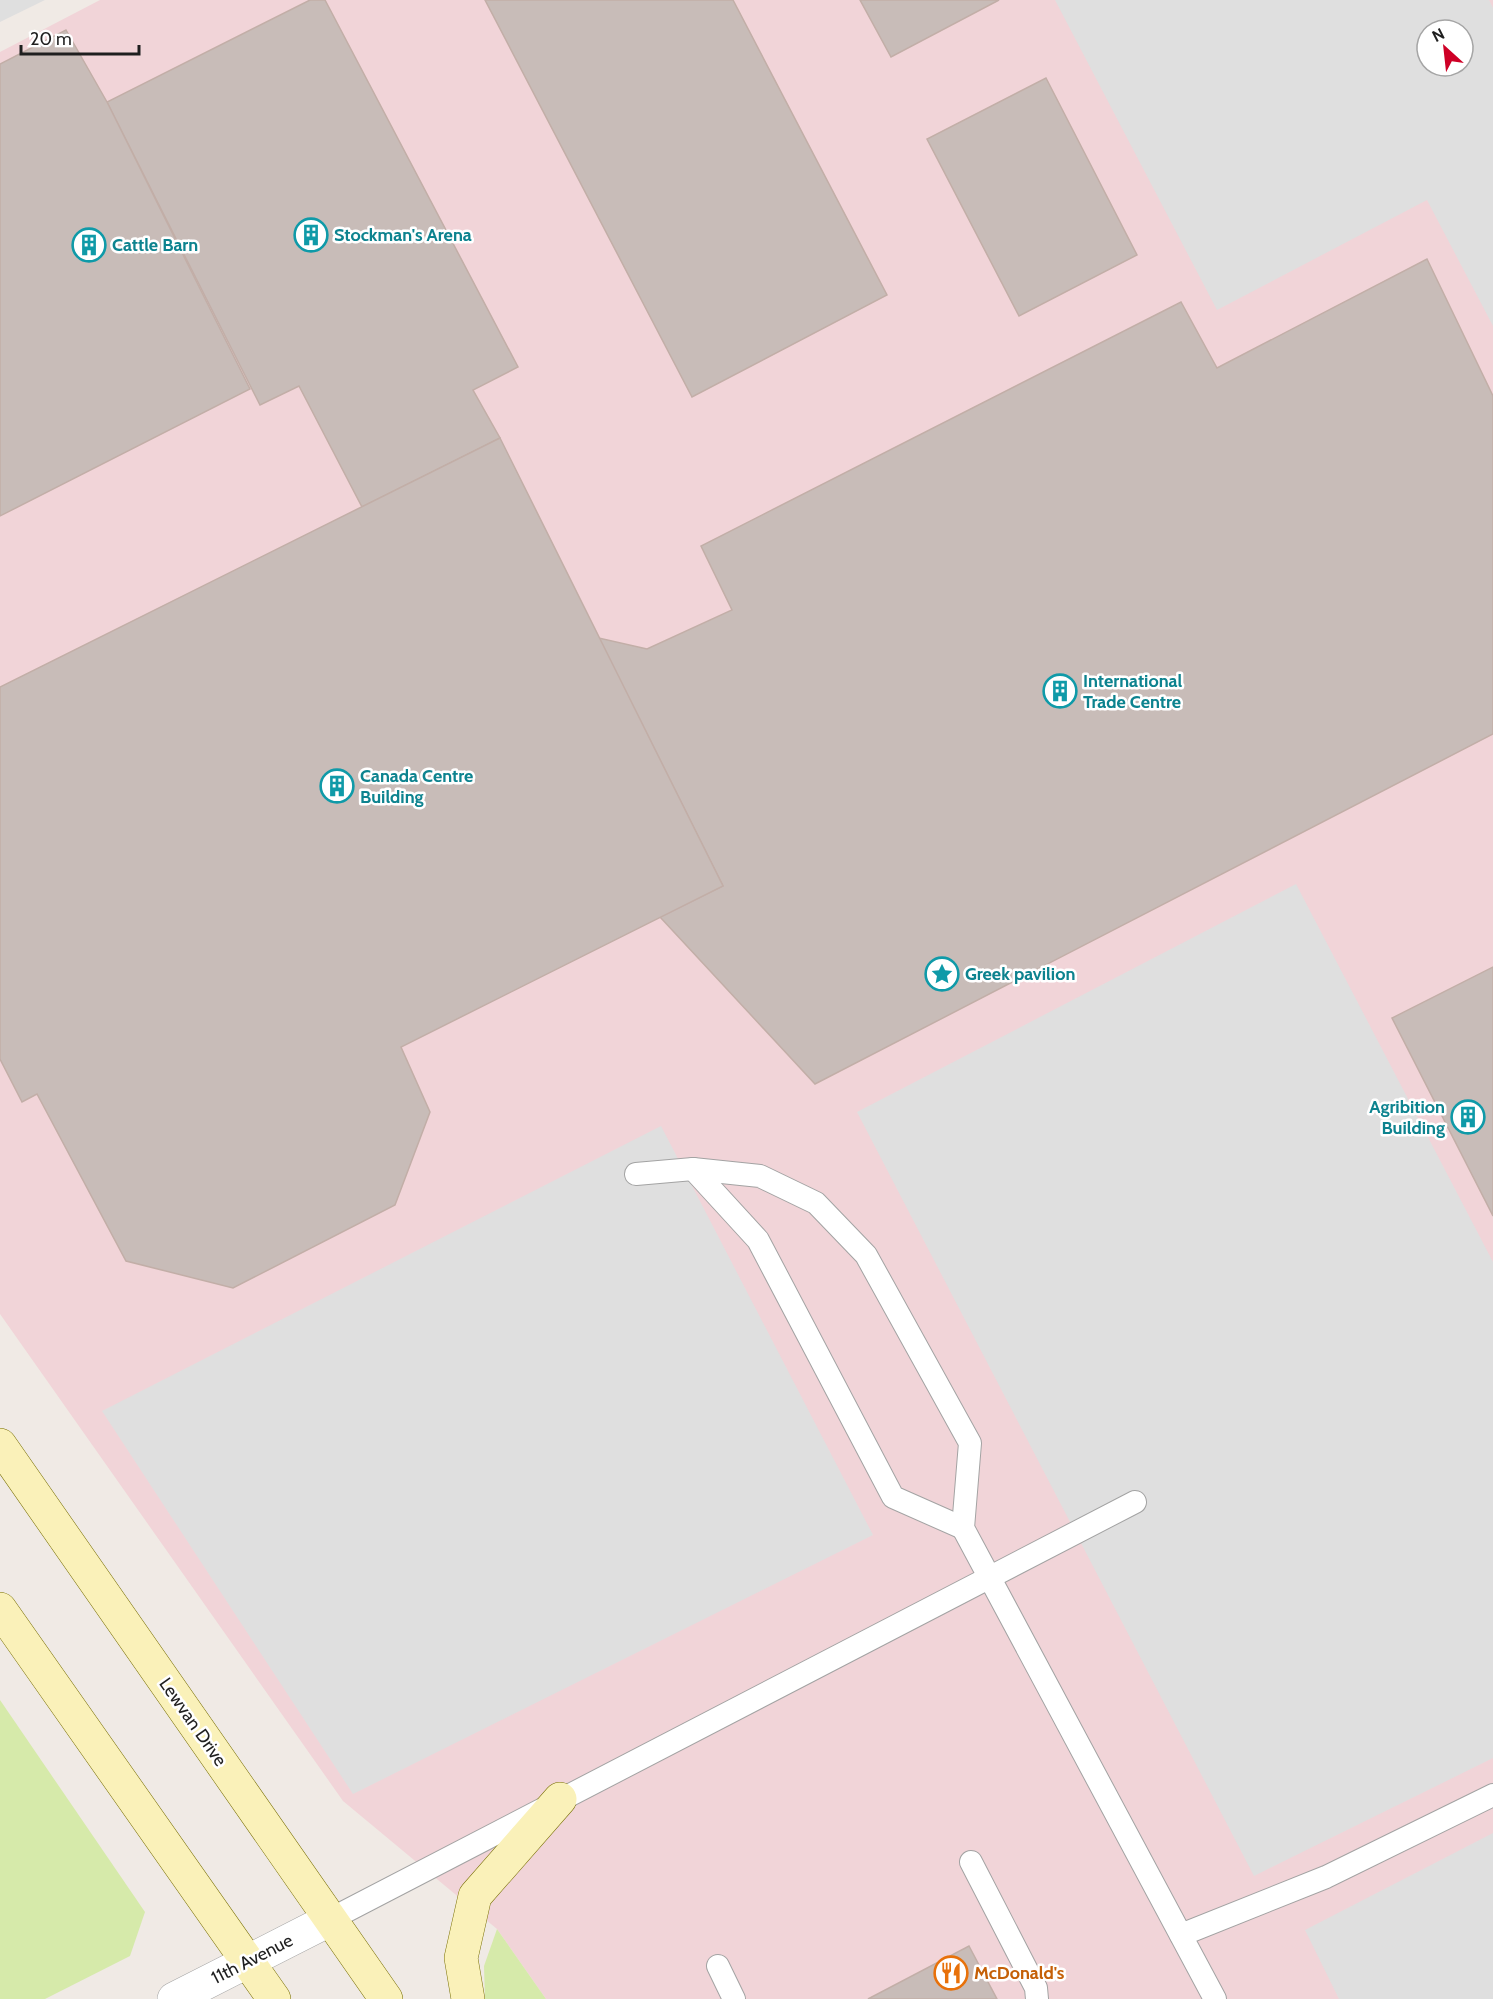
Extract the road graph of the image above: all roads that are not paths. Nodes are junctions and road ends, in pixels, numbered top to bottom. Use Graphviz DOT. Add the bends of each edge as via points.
graph roads {
  1 [pos="693,1169"];
  2 [pos="636,1174"];
  3 [pos="0,1445"];
  4 [pos="1135,1502"];
  5 [pos="963,1528"];
  6 [pos="990,1576"];
  7 [pos="0,1609"];
  8 [pos="1493,1795"];
  9 [pos="560,1799"];
  10 [pos="971,1862"];
  11 [pos="331,1919"];
  12 [pos="1181,1935"];
  13 [pos="249,1961"];
  14 [pos="718,1966"];
  15 [pos="174,1999"];
  16 [pos="274,1999"];
  17 [pos="386,1999"];
  18 [pos="468,1999"];
  19 [pos="734,1999"];
  20 [pos="1036,1999"];
  21 [pos="1215,1999"];
  1 -- 2 [label="lane"];
  1 -- 5 [label="lane" via="758,1240 893,1497"];
  1 -- 5 [label="lane" via="759,1176 816,1203 866,1255 970,1443"];
  3 -- 11 [label="main road, Lewvan Drive"];
  4 -- 6 [label="lane"];
  5 -- 6 [label="lane"];
  6 -- 9 [label="lane"];
  6 -- 12 [label="lane"];
  7 -- 13 [label="main road"];
  8 -- 12 [label="lane" via="1326,1877"];
  9 -- 11 [label="lane"];
  9 -- 18 [label="main road" via="475,1896 460,1958"];
  10 -- 20 [label="lane" via="1036,1988"];
  11 -- 13 [label="street, 11th Avenue"];
  11 -- 17 [label="main road, Lewvan Drive"];
  12 -- 21 [label="lane"];
  13 -- 15 [label="street, 11th Avenue"];
  13 -- 16 [label="main road"];
  14 -- 19 [label="lane"];
}
